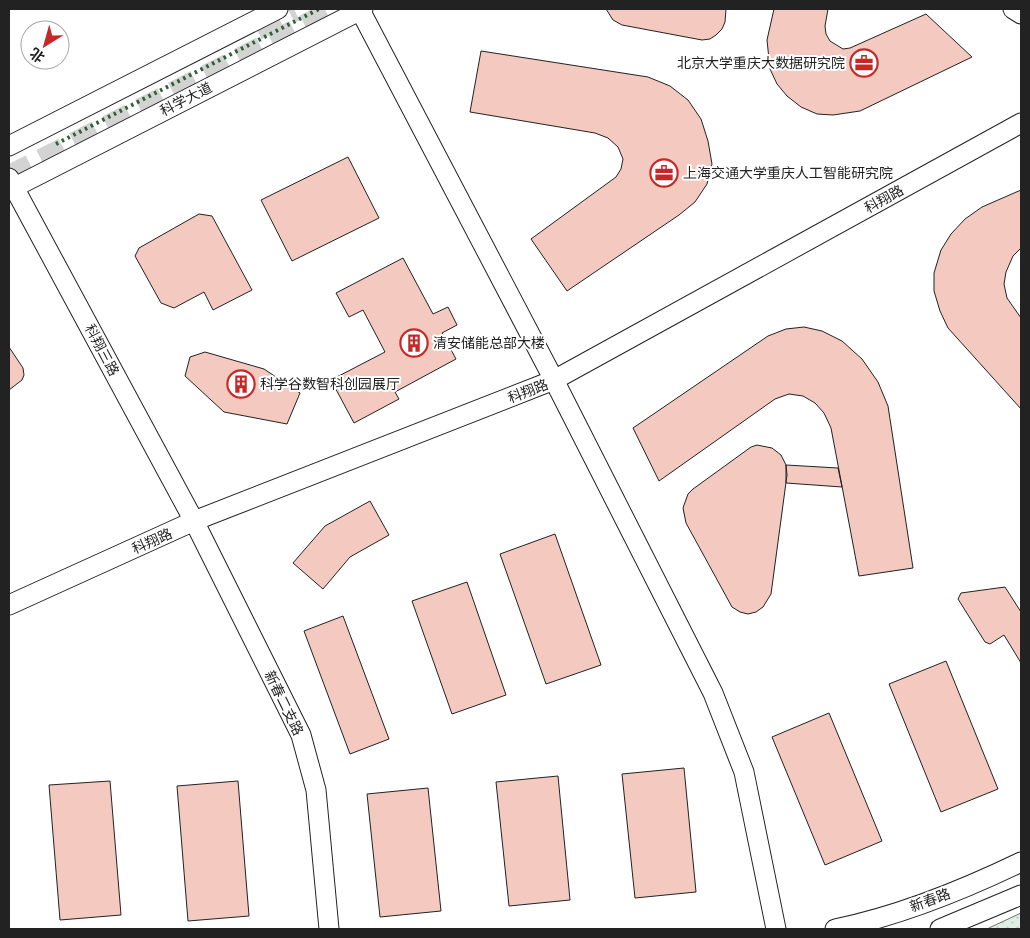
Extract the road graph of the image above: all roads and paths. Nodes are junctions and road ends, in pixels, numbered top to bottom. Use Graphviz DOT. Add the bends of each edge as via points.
graph roads {
  1 [pos="278,9"];
  2 [pos="361,9"];
  3 [pos="1013,9"];
  4 [pos="1021,14"];
  5 [pos="1021,123"];
  6 [pos="9,146"];
  7 [pos="10,185"];
  8 [pos="554,380"];
  9 [pos="194,521"];
  10 [pos="9,605"];
  11 [pos="1021,862"];
  12 [pos="1021,895"];
  13 [pos="329,929"];
  14 [pos="776,929"];
  15 [pos="835,929"];
  16 [pos="940,929"];
  1 -- 6 [label="street"];
  2 -- 7 [label="street, 科学大道"];
  2 -- 8 [label="street"];
  3 -- 4 [label="street"];
  5 -- 8 [label="street, 科翔路"];
  7 -- 9 [label="street, 科翔三路"];
  8 -- 9 [label="street, 科翔路"];
  8 -- 14 [label="street" via="713,693 744,772"];
  9 -- 10 [label="street, 科翔路"];
  9 -- 13 [label="street, 新春二支路" via="301,735 316,790"];
  11 -- 15 [label="street, 新春路" via="925,902 862,924"];
  12 -- 16 [label="street"];
}
